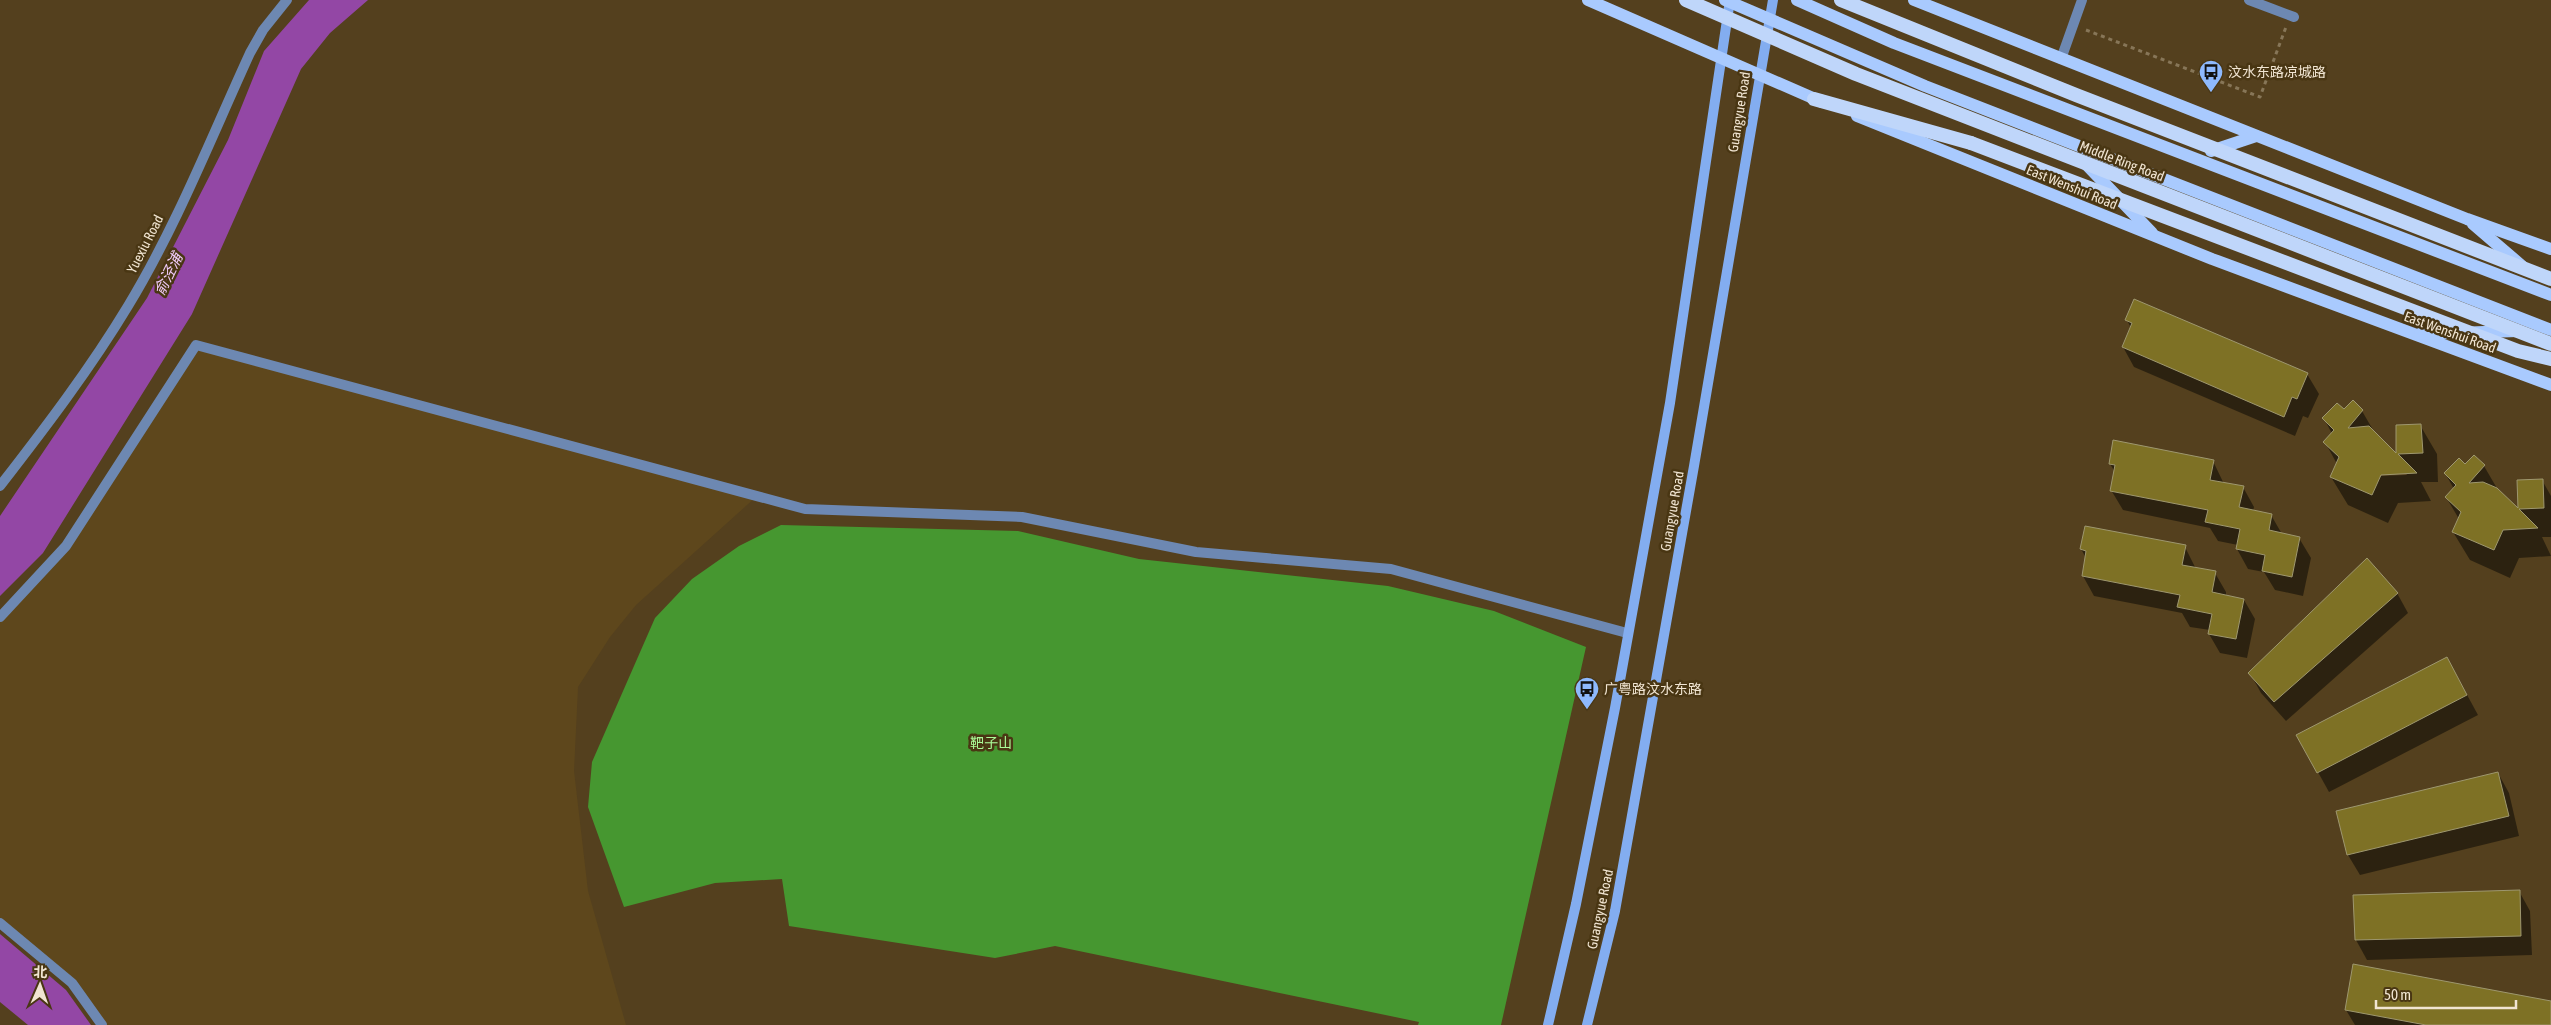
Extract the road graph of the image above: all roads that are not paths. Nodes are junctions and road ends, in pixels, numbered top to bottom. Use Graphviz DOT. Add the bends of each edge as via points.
graph roads {
  1 [pos="287,0"];
  2 [pos="1588,0"];
  3 [pos="1686,0"];
  4 [pos="1773,0"];
  5 [pos="1797,0"];
  6 [pos="1841,0"];
  7 [pos="1914,0"];
  8 [pos="2082,0"];
  9 [pos="2249,0"];
  10 [pos="1729,1"];
  11 [pos="2292,16"];
  12 [pos="1768,20"];
  13 [pos="1720,59"];
  14 [pos="2061,59"];
  15 [pos="1758,76"];
  16 [pos="1814,99"];
  17 [pos="2256,136"];
  18 [pos="2061,138"];
  19 [pos="2193,157"];
  20 [pos="2467,219"];
  21 [pos="2155,236"];
  22 [pos="2551,249"];
  23 [pos="2551,279"];
  24 [pos="2551,290"];
  25 [pos="2551,295"];
  26 [pos="2551,330"];
  27 [pos="2413,334"];
  28 [pos="2551,344"];
  29 [pos="2551,359"];
  30 [pos="2551,386"];
  31 [pos="0,486"];
  32 [pos="0,617"];
  33 [pos="1626,633"];
  34 [pos="0,923"];
  35 [pos="102,1025"];
  36 [pos="1548,1025"];
  37 [pos="1587,1025"];
  1 -- 31 [label="street, Yuexiu Road" via="263,30 250,53 180,207 128,307 52,418"];
  2 -- 13 [label="main road, East Wenshui Road"];
  3 -- 28 [label="highway, Middle Ring Road, bridge" via="1856,74"];
  4 -- 12 [label="main road, Guangyue Road"];
  5 -- 19 [label="main road" via="1894,43"];
  6 -- 23 [label="highway, bridge" via="2067,92"];
  7 -- 14 [label="main road"];
  8 -- 14 [label="street"];
  9 -- 11 [label="street"];
  10 -- 12 [label="main road"];
  10 -- 13 [label="main road, Guangyue Road"];
  12 -- 15 [label="main road, Guangyue Road"];
  12 -- 18 [label="main road" via="1925,86"];
  13 -- 15 [label="main road, East Wenshui Road"];
  13 -- 33 [label="main road, Guangyue Road" via="1670,403"];
  14 -- 17 [label="main road"];
  15 -- 16 [label="main road, East Wenshui Road"];
  15 -- 37 [label="main road, Guangyue Road" via="1694,466 1615,911"];
  16 -- 21 [label="main road, East Wenshui Road"];
  16 -- 29 [label="highway, bridge" via="1971,143 2518,351"];
  17 -- 19 [label="main road"];
  17 -- 20 [label="main road"];
  18 -- 21 [label="main road"];
  18 -- 26 [label="main road"];
  19 -- 25 [label="main road"];
  20 -- 22 [label="main road"];
  20 -- 24 [label="main road"];
  21 -- 27 [label="main road, East Wenshui Road"];
  26 -- 27 [label="main road"];
  27 -- 30 [label="main road, East Wenshui Road"];
  32 -- 33 [label="street" via="66,546 196,345 805,509 1022,517 1196,552 1392,569"];
  33 -- 36 [label="main road, Guangyue Road" via="1615,708 1578,894"];
  34 -- 35 [label="street" via="72,983"];
}
